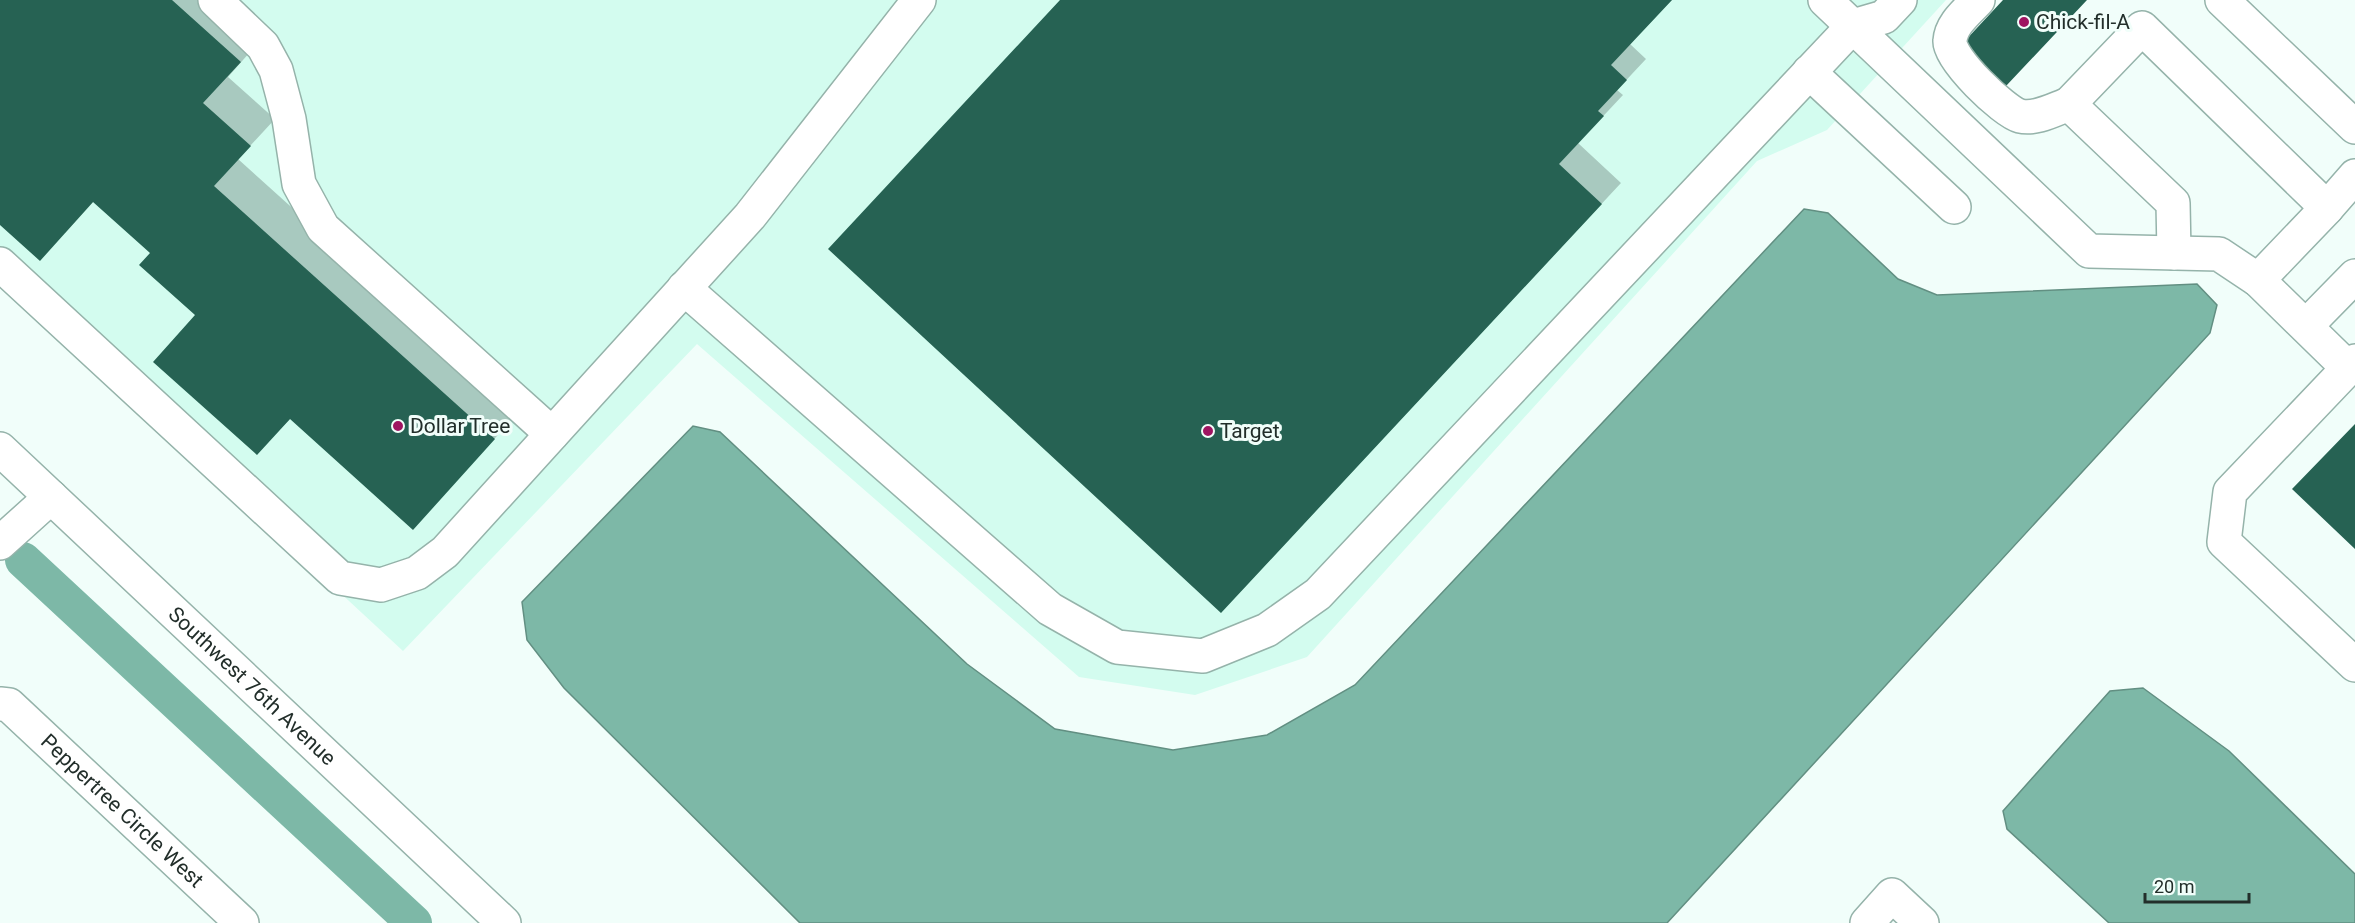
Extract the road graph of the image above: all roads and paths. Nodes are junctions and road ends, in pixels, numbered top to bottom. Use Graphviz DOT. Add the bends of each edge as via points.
graph roads {
  1 [pos="215,0"];
  2 [pos="919,0"];
  3 [pos="1825,0"];
  4 [pos="1900,0"];
  5 [pos="1978,0"];
  6 [pos="2222,0"];
  7 [pos="1856,13"];
  8 [pos="1809,72"];
  9 [pos="2069,104"];
  10 [pos="2355,127"];
  11 [pos="2355,176"];
  12 [pos="1954,207"];
  13 [pos="2326,208"];
  14 [pos="2174,253"];
  15 [pos="0,264"];
  16 [pos="2355,276"];
  17 [pos="2258,280"];
  18 [pos="684,288"];
  19 [pos="2306,326"];
  20 [pos="2352,364"];
  21 [pos="552,434"];
  22 [pos="0,449"];
  23 [pos="51,497"];
  24 [pos="0,543"];
  25 [pos="2355,665"];
  26 [pos="0,704"];
  27 [pos="242,923"];
  28 [pos="504,923"];
  29 [pos="1867,923"];
  30 [pos="1922,923"];
  1 -- 21 [label="street" via="263,46 276,70 289,119 299,184 323,228"];
  2 -- 18 [label="street" via="750,216"];
  3 -- 7 [label="street"];
  4 -- 7 [label="street" via="1884,17"];
  5 -- 9 [label="street" via="1952,32 1950,50 1958,63 2008,111 2022,117 2037,116"];
  6 -- 10 [label="street"];
  7 -- 8 [label="street"];
  7 -- 14 [label="street" via="2089,251"];
  8 -- 12 [label="street"];
  8 -- 18 [label="street" via="1318,594 1267,630 1203,656 1117,647 1050,609"];
  9 -- 13 [label="street" via="2142,28"];
  9 -- 14 [label="street" via="2173,203"];
  11 -- 13 [label="street"];
  13 -- 17 [label="street"];
  14 -- 17 [label="street" via="2219,254"];
  15 -- 21 [label="street" via="340,578 381,585 417,573 446,552"];
  16 -- 19 [label="street"];
  17 -- 19 [label="street"];
  18 -- 21 [label="street"];
  19 -- 20 [label="street"];
  20 -- 25 [label="street" via="2230,492 2224,542"];
  22 -- 23 [label="street, Southwest 76th Avenue"];
  23 -- 24 [label="street"];
  23 -- 28 [label="street, Southwest 76th Avenue"];
  26 -- 27 [label="street, Peppertree Circle West" via="9,705"];
  29 -- 30 [label="street" via="1892,895"];
}
